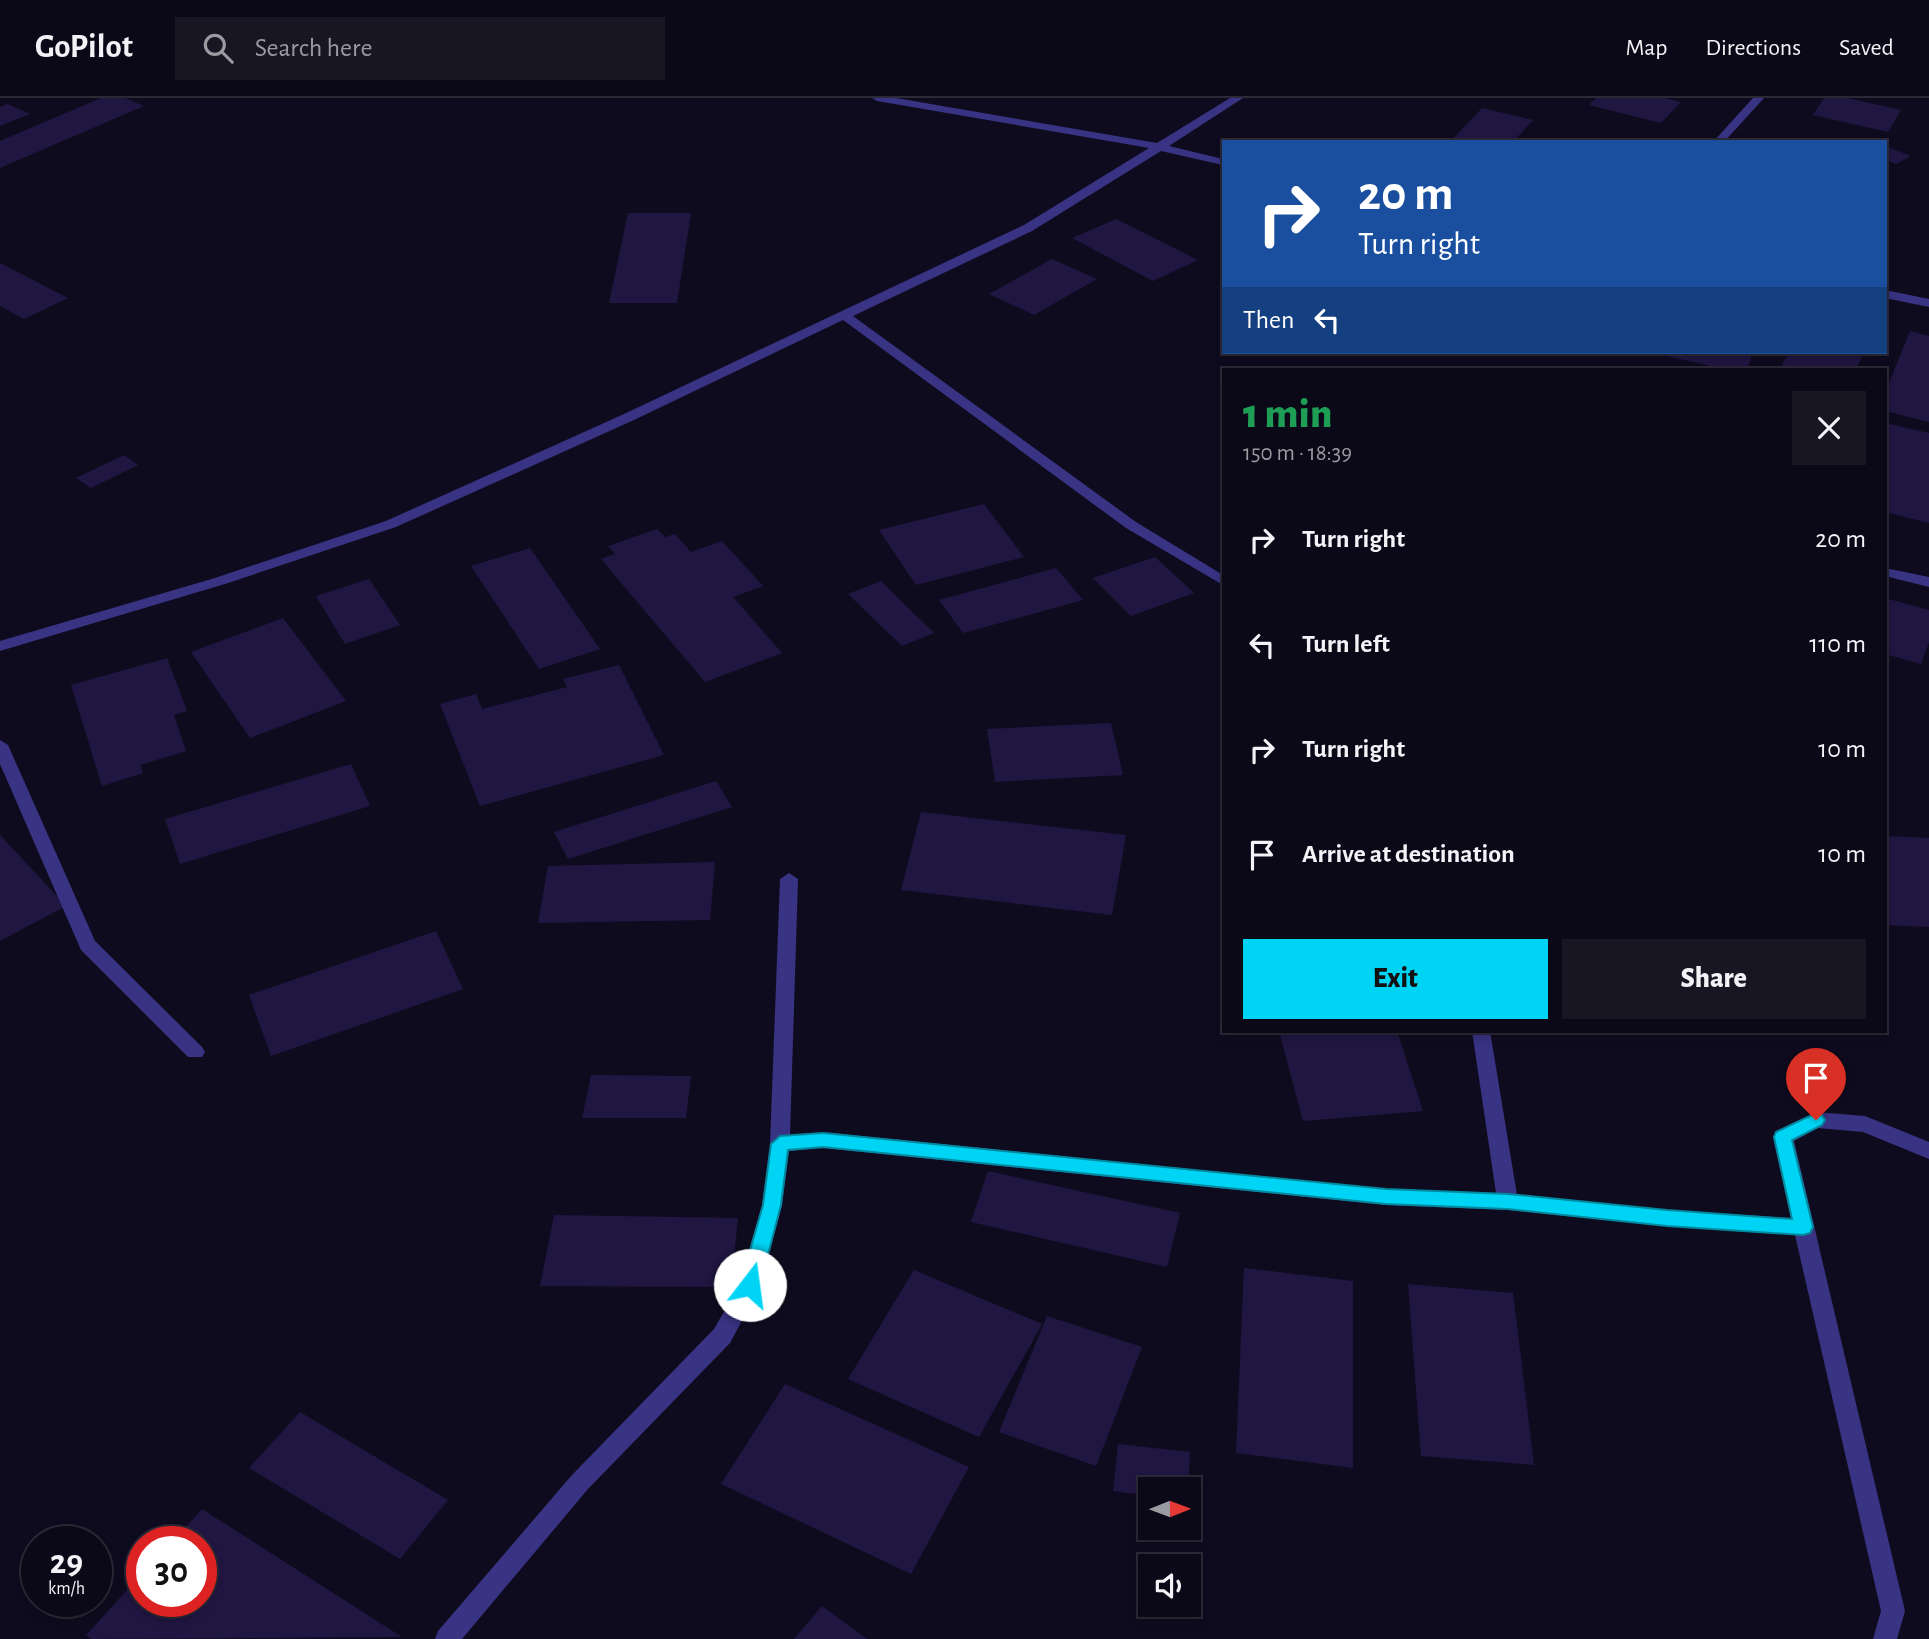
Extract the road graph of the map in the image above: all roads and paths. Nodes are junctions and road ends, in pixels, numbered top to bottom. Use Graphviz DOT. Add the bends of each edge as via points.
graph roads {
  1 [pos="877,98"];
  2 [pos="1238,98"];
  3 [pos="1759,98"];
  4 [pos="1720,140"];
  5 [pos="1160,146"];
  6 [pos="1222,162"];
  7 [pos="1887,294"];
  8 [pos="1929,303"];
  9 [pos="843,314"];
  10 [pos="1887,572"];
  11 [pos="1222,580"];
  12 [pos="1929,582"];
  13 [pos="0,646"];
  14 [pos="0,745"];
  15 [pos="789,879"];
  16 [pos="1481,1033"];
  17 [pos="195,1052"];
  18 [pos="780,1144"];
  19 [pos="1929,1151"];
  20 [pos="1508,1202"];
  21 [pos="1803,1227"];
  22 [pos="447,1639"];
  23 [pos="1885,1639"];
  1 -- 5 [label="street"];
  2 -- 5 [label="street"];
  3 -- 4 [label="street"];
  5 -- 6 [label="street"];
  5 -- 9 [label="street" via="1028,229"];
  7 -- 8 [label="street"];
  9 -- 11 [label="street" via="1131,525"];
  9 -- 13 [label="street" via="391,524"];
  10 -- 12 [label="street"];
  14 -- 17 [label="street" via="87,945"];
  15 -- 18 [label="street"];
  16 -- 20 [label="street"];
  18 -- 20 [label="street" via="823,1140 1386,1197"];
  18 -- 22 [label="street" via="772,1205 750,1285 722,1336 580,1482"];
  19 -- 21 [label="street" via="1865,1124 1816,1120 1783,1137"];
  20 -- 21 [label="street"];
  21 -- 23 [label="street" via="1893,1611"];
}
